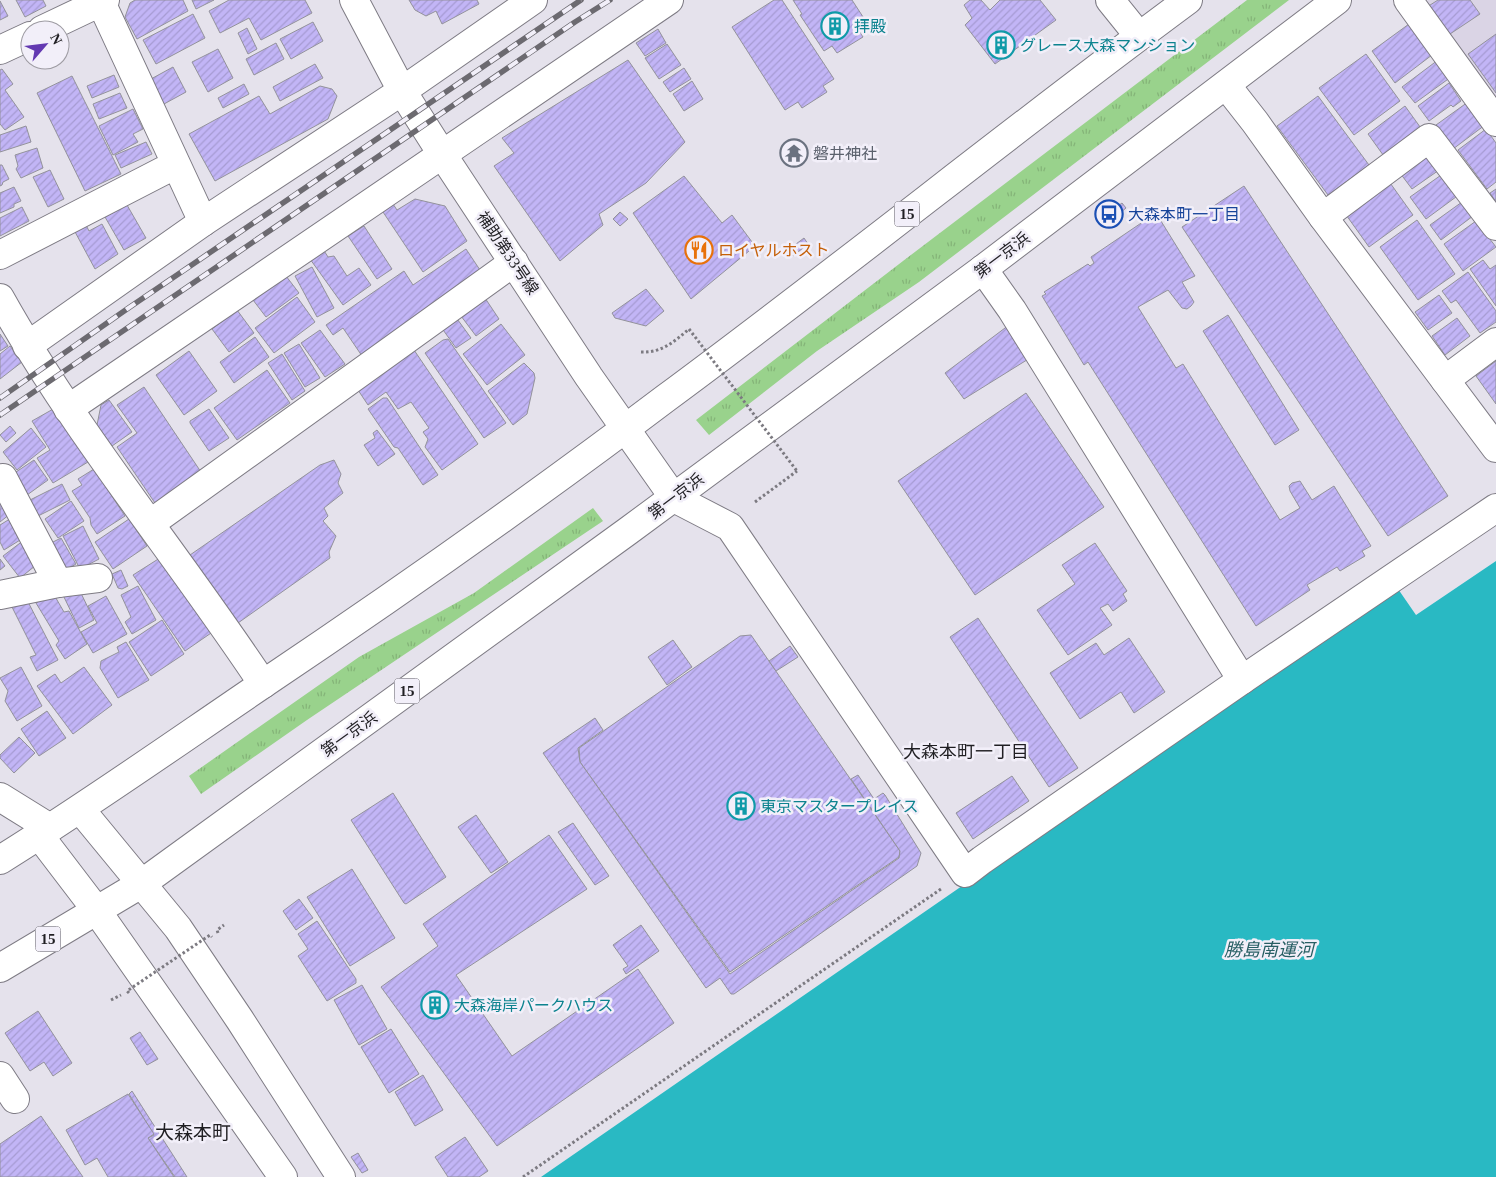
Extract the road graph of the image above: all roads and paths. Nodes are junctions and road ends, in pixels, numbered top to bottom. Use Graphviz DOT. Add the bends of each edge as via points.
graph roads {
  1 [pos="354,0"];
  2 [pos="533,0"];
  3 [pos="669,0"];
  4 [pos="1110,0"];
  5 [pos="1188,0"];
  6 [pos="1337,0"];
  7 [pos="1408,0"];
  8 [pos="102,1"];
  9 [pos="63,20"];
  10 [pos="1139,36"];
  11 [pos="20,41"];
  12 [pos="0,50"];
  13 [pos="1226,85"];
  14 [pos="402,91"];
  15 [pos="1496,122"];
  16 [pos="442,154"];
  17 [pos="176,166"];
  18 [pos="1323,217"];
  19 [pos="203,222"];
  20 [pos="1496,226"];
  21 [pos="0,255"];
  22 [pos="514,262"];
  23 [pos="983,269"];
  24 [pos="0,298"];
  25 [pos="1496,342"];
  26 [pos="27,346"];
  27 [pos="641,352"];
  28 [pos="1445,380"];
  29 [pos="68,409"];
  30 [pos="626,428"];
  31 [pos="1496,448"];
  32 [pos="0,480"];
  33 [pos="674,498"];
  34 [pos="755,502"];
  35 [pos="1496,508"];
  36 [pos="151,523"];
  37 [pos="98,578"];
  38 [pos="58,583"];
  39 [pos="0,595"];
  40 [pos="1242,680"];
  41 [pos="263,684"];
  42 [pos="0,797"];
  43 [pos="80,809"];
  44 [pos="45,832"];
  45 [pos="0,860"];
  46 [pos="965,873"];
  47 [pos="141,884"];
  48 [pos="97,911"];
  49 [pos="224,926"];
  50 [pos="218,934"];
  51 [pos="212,938"];
  52 [pos="0,968"];
  53 [pos="129,993"];
  54 [pos="122,998"];
  55 [pos="111,1000"];
  56 [pos="0,1076"];
  57 [pos="15,1099"];
  58 [pos="284,1177"];
  59 [pos="341,1177"];
  60 [pos="523,1177"];
  1 -- 14 [label="main road, 補助第33号線"];
  2 -- 14 [label="main road"];
  3 -- 16 [label="main road"];
  4 -- 10 [label="main road"];
  5 -- 10 [label="main road, 15"];
  6 -- 13 [label="main road, 第一京浜 / 15"];
  7 -- 15 [label="main road"];
  8 -- 9 [label="main road"];
  8 -- 17 [label="main road"];
  10 -- 30 [label="main road, 15"];
  11 -- 12 [label="main road"];
  13 -- 18 [label="main road"];
  13 -- 23 [label="main road, 第一京浜 / 15"];
  14 -- 16 [label="main road, 補助第33号線"];
  14 -- 19 [label="main road"];
  16 -- 22 [label="main road, 補助第33号線"];
  16 -- 29 [label="main road"];
  17 -- 19 [label="main road"];
  17 -- 21 [label="main road"];
  18 -- 20 [label="main road" via="1429,138"];
  18 -- 28 [label="main road"];
  19 -- 26 [label="main road"];
  22 -- 30 [label="main road, 補助第33号線"];
  22 -- 36 [label="main road"];
  23 -- 33 [label="main road, 第一京浜 / 15"];
  23 -- 40 [label="main road" via="1012,310"];
  24 -- 26 [label="main road"];
  25 -- 28 [label="main road"];
  26 -- 29 [label="main road"];
  27 -- 34 [label="path, bridge" via="664,348 689,329 797,471"];
  28 -- 31 [label="main road"];
  29 -- 36 [label="main road"];
  30 -- 33 [label="main road, 補助第33号線"];
  30 -- 41 [label="main road, 15" via="449,557"];
  32 -- 38 [label="main road" via="3,478"];
  33 -- 46 [label="main road" via="730,526"];
  33 -- 47 [label="main road, 第一京浜 / 15"];
  35 -- 40 [label="main road"];
  36 -- 41 [label="main road"];
  37 -- 38 [label="main road"];
  38 -- 39 [label="main road"];
  40 -- 46 [label="main road"];
  41 -- 43 [label="main road, 15"];
  42 -- 44 [label="main road"];
  43 -- 44 [label="main road, 15"];
  43 -- 47 [label="main road"];
  44 -- 45 [label="main road, 15"];
  44 -- 48 [label="main road"];
  46 -- 60 [label="path"];
  47 -- 48 [label="main road, 第一京浜 / 15"];
  47 -- 59 [label="main road" via="178,928"];
  48 -- 52 [label="main road, 第一京浜 / 15"];
  48 -- 58 [label="main road"];
  49 -- 50 [label="path" via="217,930"];
  51 -- 53 [label="path, bridge" via="210,935 127,990"];
  54 -- 55 [label="path" via="120,994"];
  56 -- 57 [label="main road"];
}
